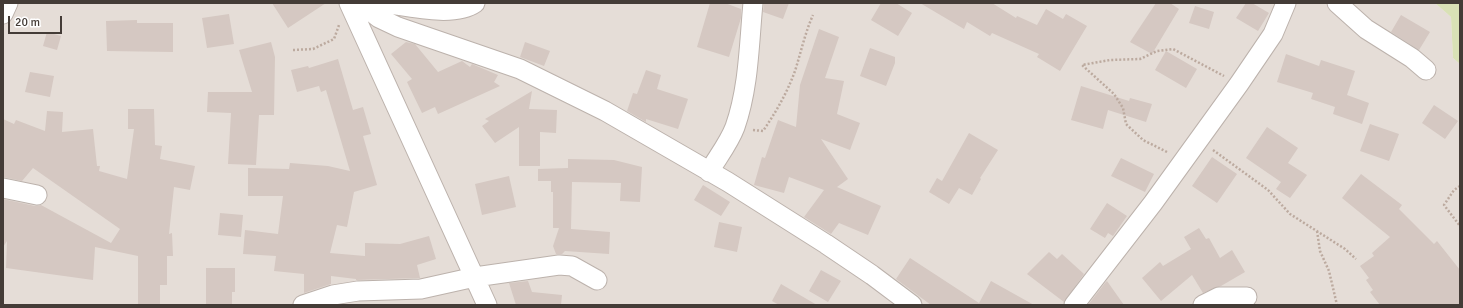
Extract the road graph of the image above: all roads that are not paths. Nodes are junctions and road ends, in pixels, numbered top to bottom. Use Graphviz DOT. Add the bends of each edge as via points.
graph roads {
  1 [pos="8,3"];
  2 [pos="360,3"];
  3 [pos="382,3"];
  4 [pos="475,3"];
  5 [pos="753,3"];
  6 [pos="1286,3"];
  7 [pos="1337,3"];
  8 [pos="345,11"];
  9 [pos="3,14"];
  10 [pos="1426,70"];
  11 [pos="709,172"];
  12 [pos="3,188"];
  13 [pos="37,195"];
  14 [pos="474,277"];
  15 [pos="597,280"];
  16 [pos="1246,297"];
  17 [pos="303,305"];
  18 [pos="487,305"];
  19 [pos="912,305"];
  20 [pos="1074,305"];
  21 [pos="1203,305"];
  1 -- 9 [label="street"];
  2 -- 11 [label="street" via="379,18 398,27 520,69 606,111"];
  3 -- 4 [label="street" via="452,11 468,8"];
  5 -- 11 [label="street" via="746,80 735,128"];
  6 -- 20 [label="street" via="1273,34 1199,140 1115,255"];
  7 -- 10 [label="street" via="1366,29 1412,58"];
  8 -- 14 [label="street"];
  11 -- 19 [label="street" via="826,244"];
  12 -- 13 [label="street"];
  14 -- 15 [label="street" via="559,265 572,266"];
  14 -- 17 [label="street" via="421,288 358,291 333,295"];
  14 -- 18 [label="street"];
  16 -- 21 [label="street" via="1219,296"];
}
